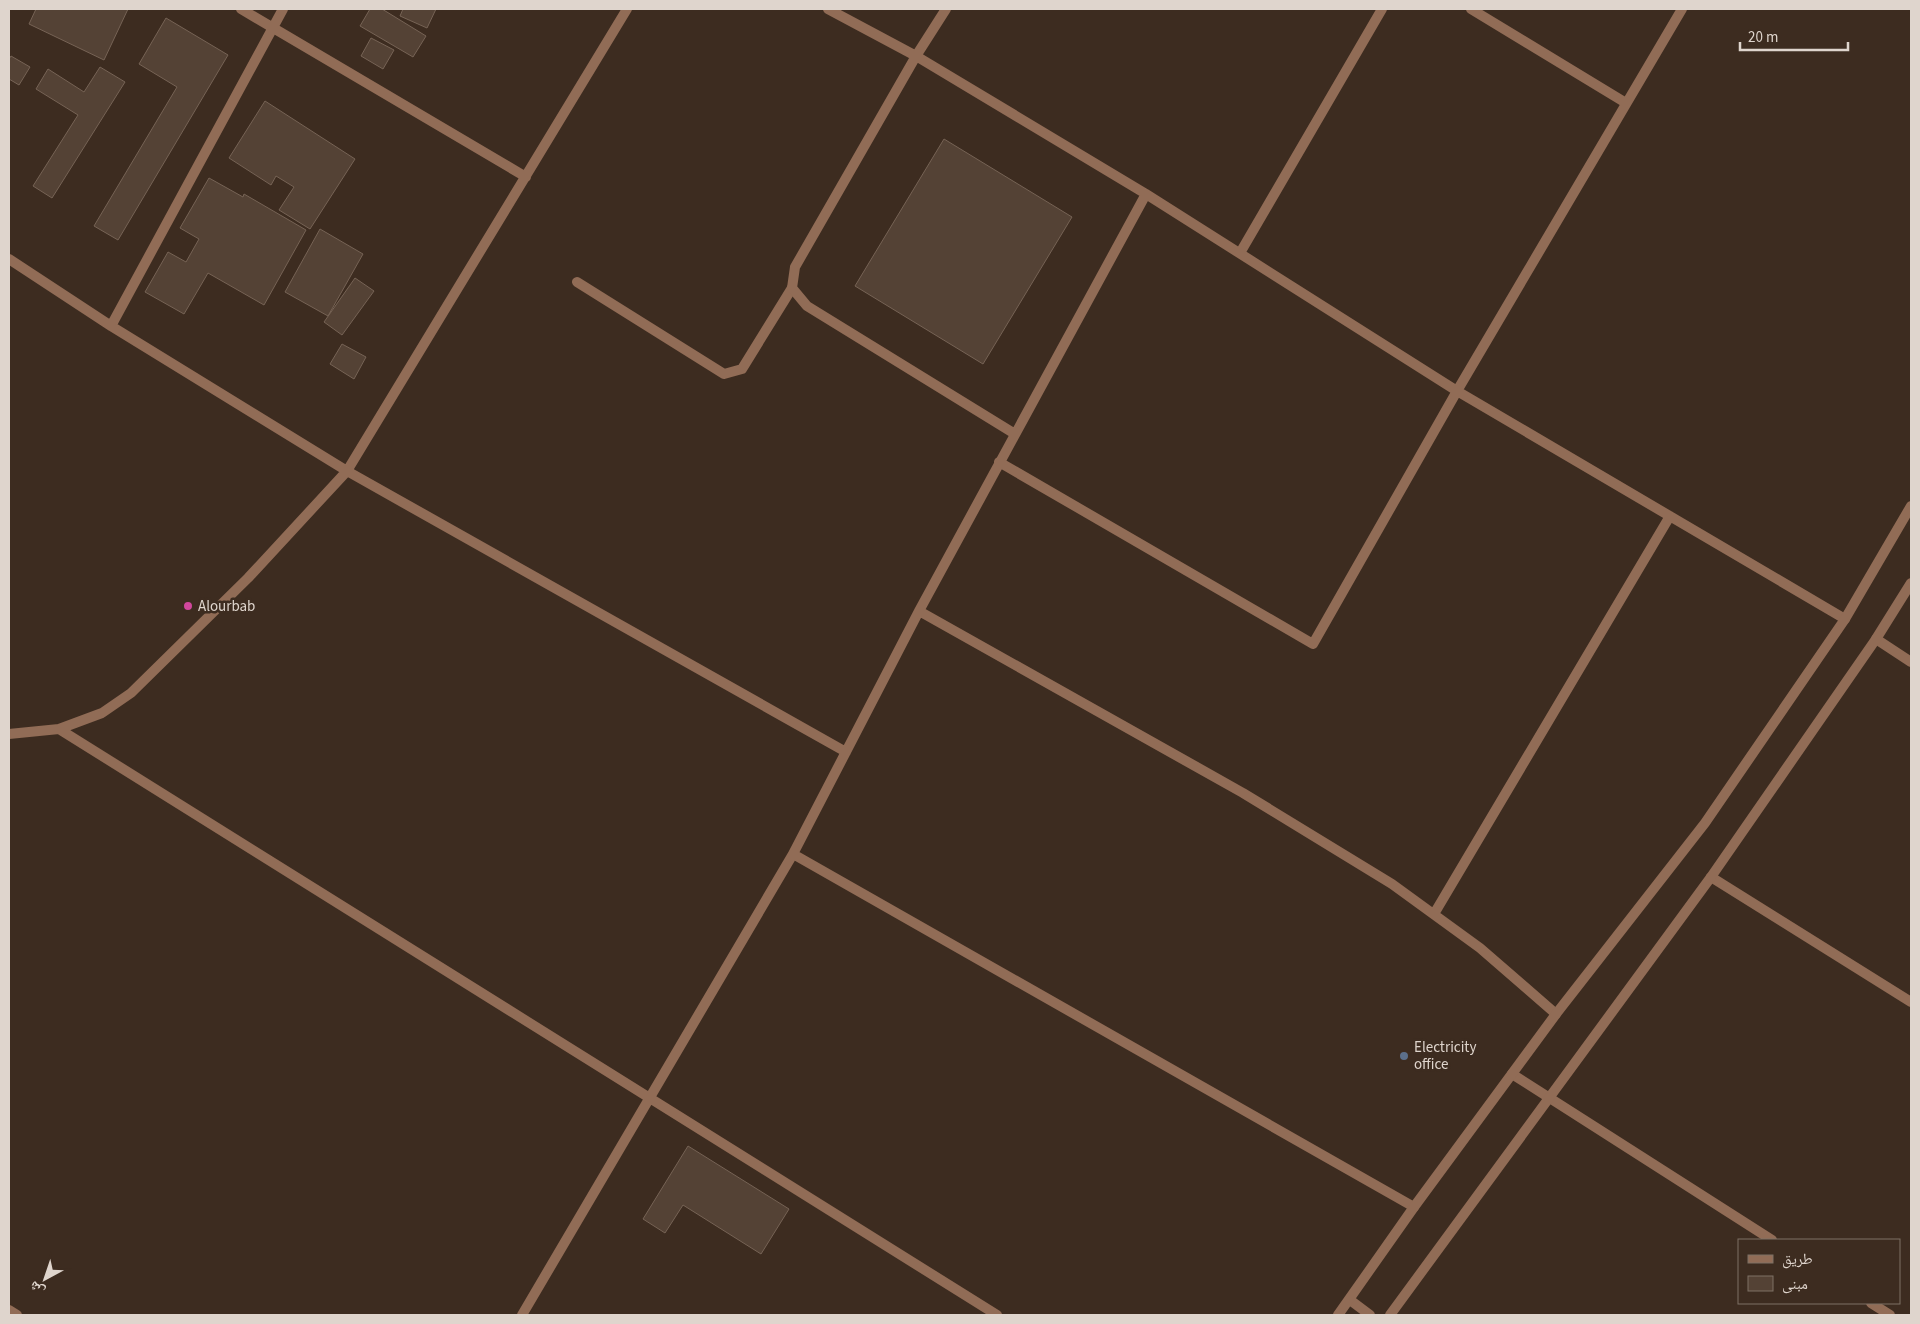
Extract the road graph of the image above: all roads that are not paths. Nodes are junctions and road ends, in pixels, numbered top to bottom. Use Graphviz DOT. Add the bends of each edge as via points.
graph roads {
  1 [pos="241,9"];
  2 [pos="283,9"];
  3 [pos="627,9"];
  4 [pos="828,9"];
  5 [pos="946,9"];
  6 [pos="1382,9"];
  7 [pos="1471,9"];
  8 [pos="1682,9"];
  9 [pos="272,26"];
  10 [pos="916,56"];
  11 [pos="1626,103"];
  12 [pos="526,177"];
  13 [pos="1146,194"];
  14 [pos="1240,253"];
  15 [pos="9,259"];
  16 [pos="577,282"];
  17 [pos="792,288"];
  18 [pos="110,326"];
  19 [pos="1457,391"];
  20 [pos="1015,434"];
  21 [pos="999,462"];
  22 [pos="346,471"];
  23 [pos="1911,506"];
  24 [pos="1670,516"];
  25 [pos="1911,583"];
  26 [pos="919,611"];
  27 [pos="1845,619"];
  28 [pos="1876,639"];
  29 [pos="1911,662"];
  30 [pos="60,729"];
  31 [pos="9,734"];
  32 [pos="846,752"];
  33 [pos="793,854"];
  34 [pos="1710,877"];
  35 [pos="1434,914"];
  36 [pos="1911,1002"];
  37 [pos="1556,1014"];
  38 [pos="1512,1074"];
  39 [pos="1548,1097"];
  40 [pos="650,1098"];
  41 [pos="1414,1207"];
  42 [pos="1770,1239"];
  43 [pos="1350,1300"];
  44 [pos="1872,1304"];
  45 [pos="9,1310"];
  46 [pos="17,1315"];
  47 [pos="522,1315"];
  48 [pos="997,1315"];
  49 [pos="1338,1315"];
  50 [pos="1370,1315"];
  51 [pos="1390,1315"];
  52 [pos="1890,1315"];
  1 -- 9 [label="street"];
  2 -- 9 [label="street"];
  3 -- 12 [label="street"];
  4 -- 10 [label="street"];
  5 -- 10 [label="street"];
  6 -- 14 [label="street"];
  7 -- 11 [label="street"];
  8 -- 11 [label="street"];
  9 -- 12 [label="street"];
  9 -- 18 [label="street"];
  10 -- 13 [label="street"];
  10 -- 17 [label="street" via="795,267"];
  11 -- 19 [label="street"];
  12 -- 22 [label="street"];
  13 -- 14 [label="street"];
  13 -- 20 [label="street"];
  14 -- 19 [label="street"];
  15 -- 18 [label="street"];
  16 -- 17 [label="street" via="724,374 742,369"];
  17 -- 20 [label="street" via="807,306"];
  18 -- 22 [label="street"];
  19 -- 21 [label="street" via="1314,644"];
  19 -- 24 [label="street"];
  20 -- 21 [label="street"];
  21 -- 26 [label="street"];
  22 -- 30 [label="street" via="248,578 131,693 102,713"];
  22 -- 32 [label="street"];
  23 -- 27 [label="street"];
  24 -- 27 [label="street"];
  24 -- 35 [label="street"];
  25 -- 28 [label="street"];
  26 -- 32 [label="street"];
  26 -- 35 [label="street" via="1243,793 1392,884"];
  27 -- 37 [label="street" via="1705,823"];
  28 -- 29 [label="street"];
  28 -- 34 [label="street"];
  30 -- 31 [label="street"];
  30 -- 40 [label="street"];
  32 -- 33 [label="street"];
  33 -- 40 [label="street"];
  33 -- 41 [label="street"];
  34 -- 36 [label="street"];
  34 -- 39 [label="street"];
  35 -- 37 [label="street" via="1480,948"];
  37 -- 38 [label="street"];
  38 -- 39 [label="street"];
  38 -- 41 [label="street"];
  39 -- 42 [label="street"];
  39 -- 51 [label="street"];
  40 -- 47 [label="street"];
  40 -- 48 [label="street"];
  41 -- 43 [label="street"];
  43 -- 49 [label="street"];
  43 -- 50 [label="street"];
  44 -- 52 [label="street"];
  45 -- 46 [label="street"];
}
